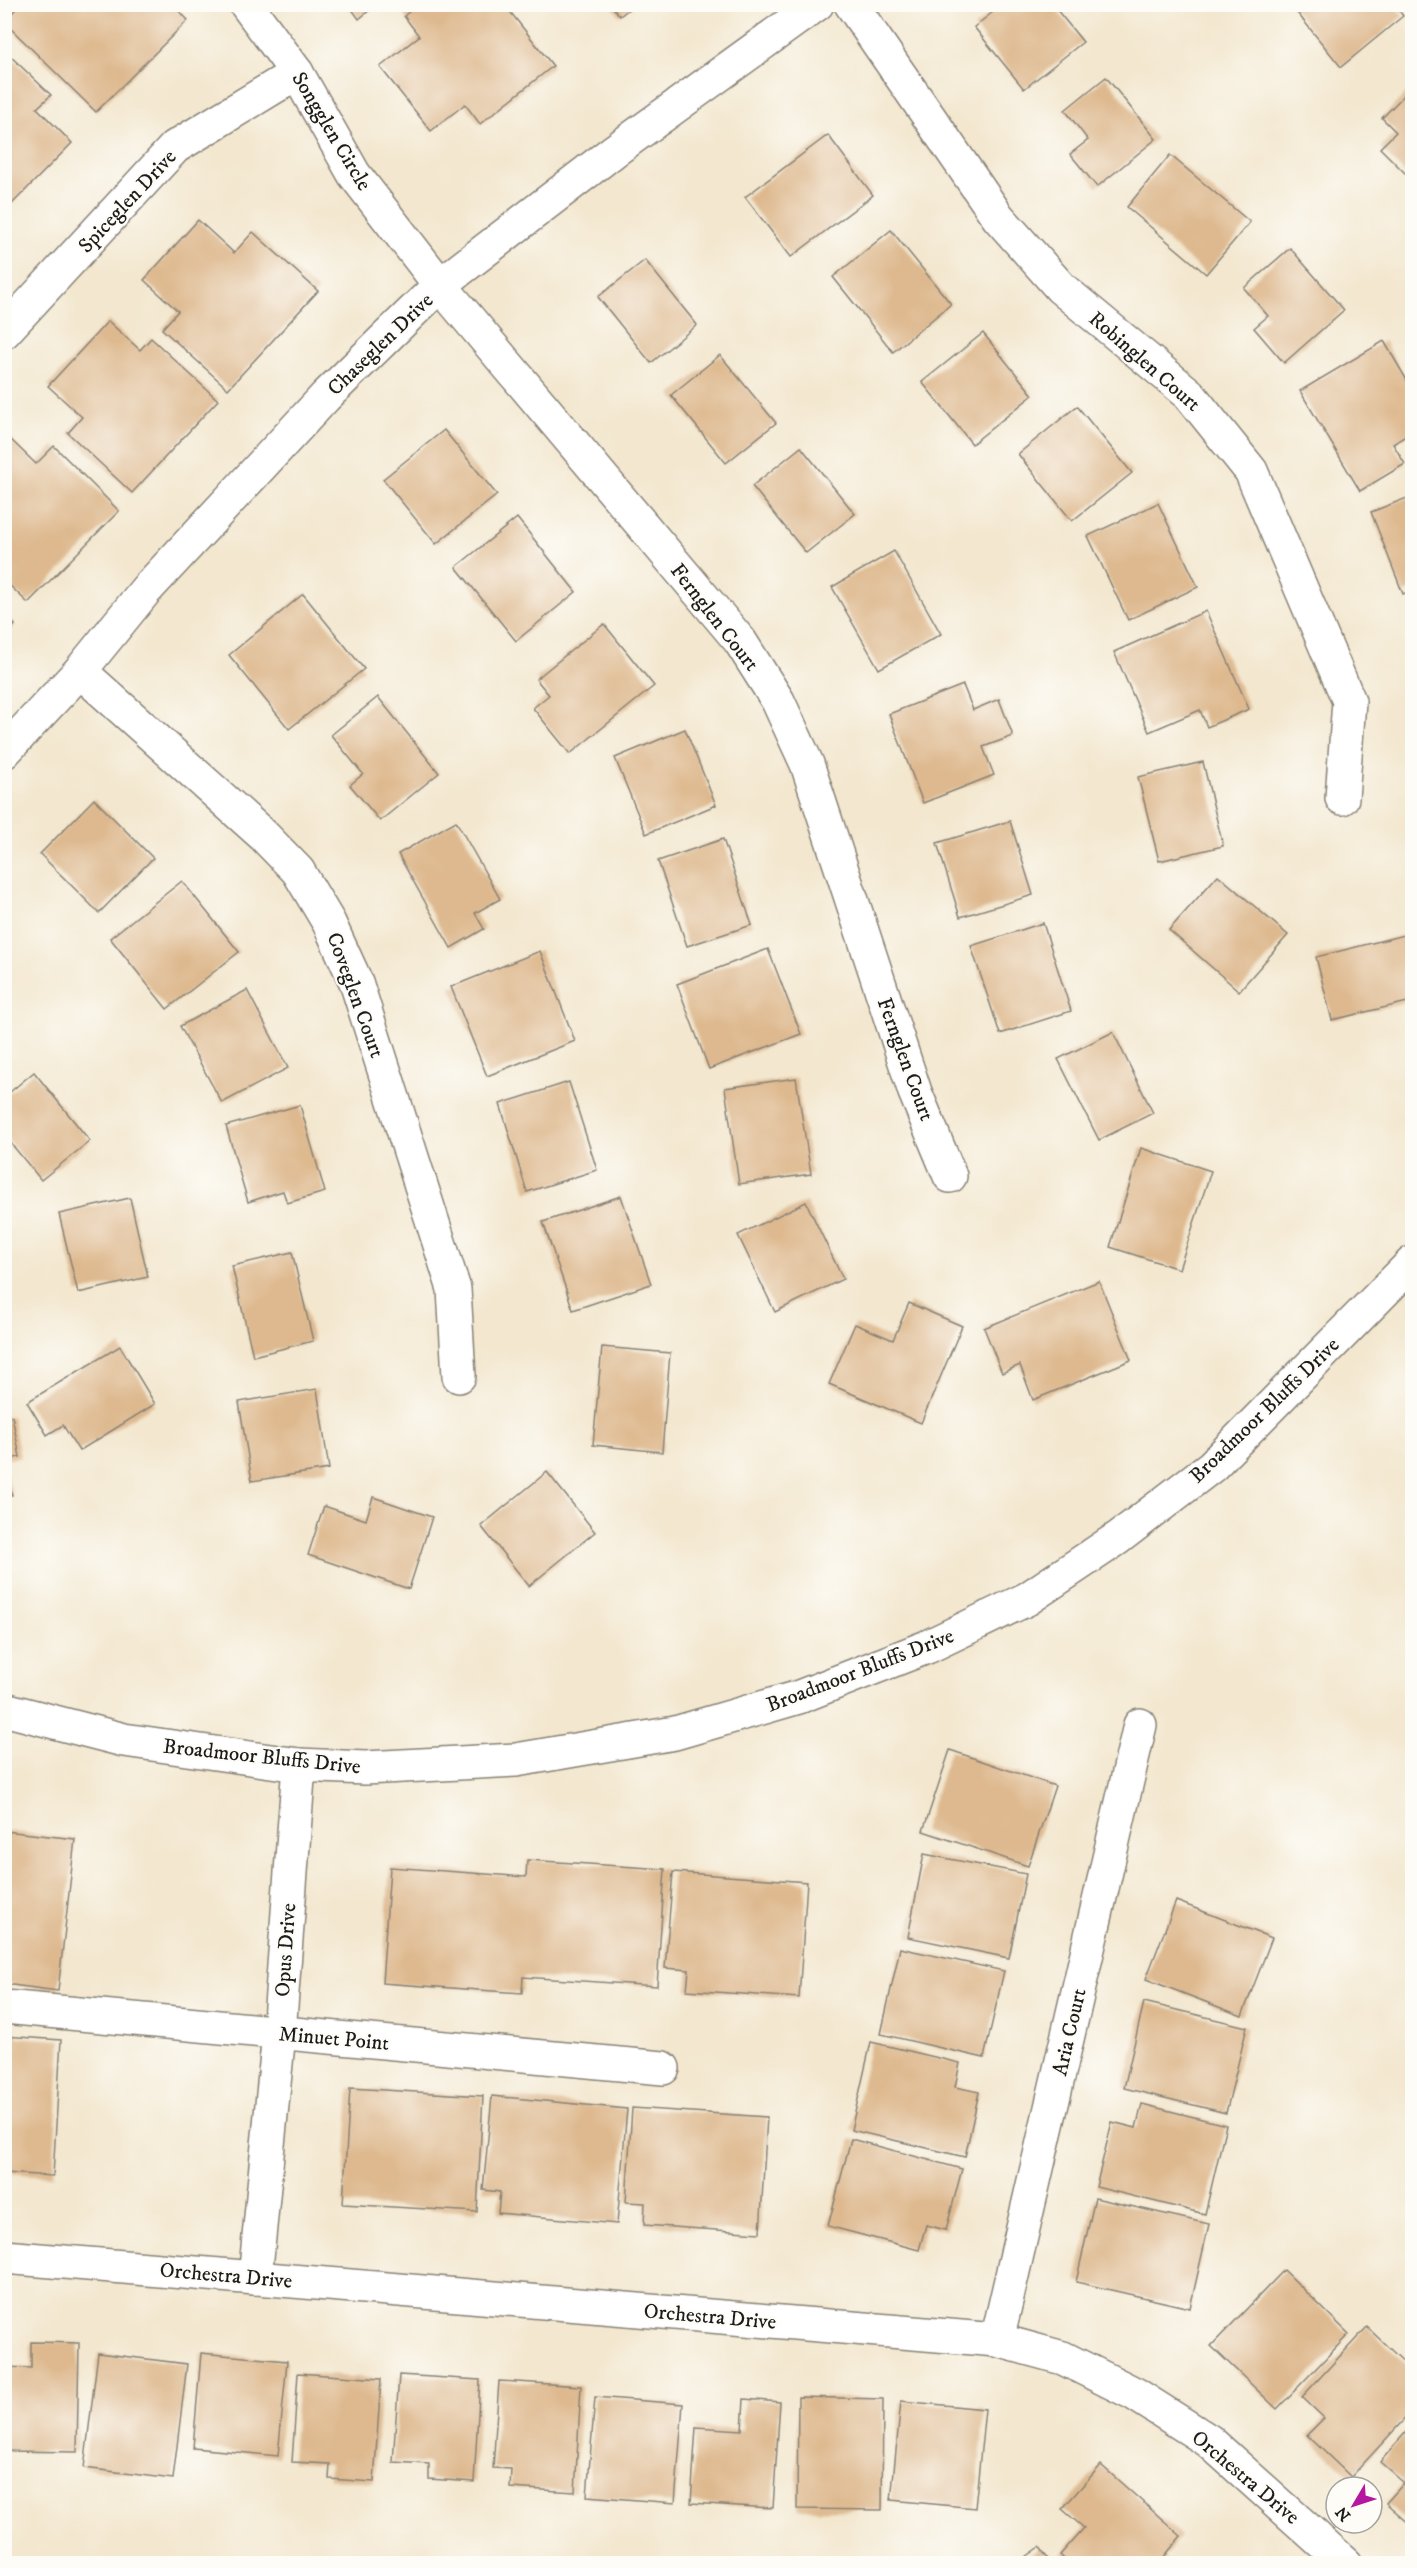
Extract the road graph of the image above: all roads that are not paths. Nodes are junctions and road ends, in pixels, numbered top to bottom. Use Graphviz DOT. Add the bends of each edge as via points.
graph roads {
  1 [pos="246,4"];
  2 [pos="817,4"];
  3 [pos="851,4"];
  4 [pos="297,73"];
  5 [pos="440,285"];
  6 [pos="4,332"];
  7 [pos="80,671"];
  8 [pos="4,752"];
  9 [pos="1342,798"];
  10 [pos="950,1176"];
  11 [pos="1413,1263"];
  12 [pos="459,1376"];
  13 [pos="4,1709"];
  14 [pos="1140,1725"];
  15 [pos="299,1764"];
  16 [pos="4,2007"];
  17 [pos="279,2033"];
  18 [pos="663,2068"];
  19 [pos="4,2257"];
  20 [pos="255,2278"];
  21 [pos="997,2340"];
  22 [pos="1332,2559"];
  1 -- 4 [label="street, Songglen Circle"];
  2 -- 5 [label="street, Chaseglen Drive" via="614,150"];
  3 -- 9 [label="street, Robinglen Court" via="998,217 1061,288 1189,394 1251,471 1349,700"];
  4 -- 5 [label="street, Songglen Circle" via="354,174"];
  4 -- 6 [label="street, Spiceglen Drive" via="176,147"];
  5 -- 7 [label="street, Chaseglen Drive" via="318,405 145,591"];
  5 -- 10 [label="street, Fernglen Court" via="740,641 778,701 807,764 915,1092"];
  7 -- 8 [label="street, Chaseglen Drive"];
  7 -- 12 [label="street, Coveglen Court" via="263,835 298,871 329,922 356,982 454,1289"];
  11 -- 15 [label="street, Broadmoor Bluffs Drive" via="1202,1473 1118,1538 1027,1599 927,1647 800,1697 675,1732 516,1760 364,1768"];
  13 -- 15 [label="street, Broadmoor Bluffs Drive" via="124,1740"];
  14 -- 21 [label="street, Aria Court"];
  15 -- 17 [label="street, Opus Drive"];
  16 -- 17 [label="street, Minuet Point"];
  17 -- 18 [label="street, Minuet Point"];
  17 -- 20 [label="street, Opus Drive"];
  19 -- 20 [label="street, Orchestra Drive"];
  20 -- 21 [label="street, Orchestra Drive"];
  21 -- 22 [label="street, Orchestra Drive" via="1063,2358 1209,2441"];
}
